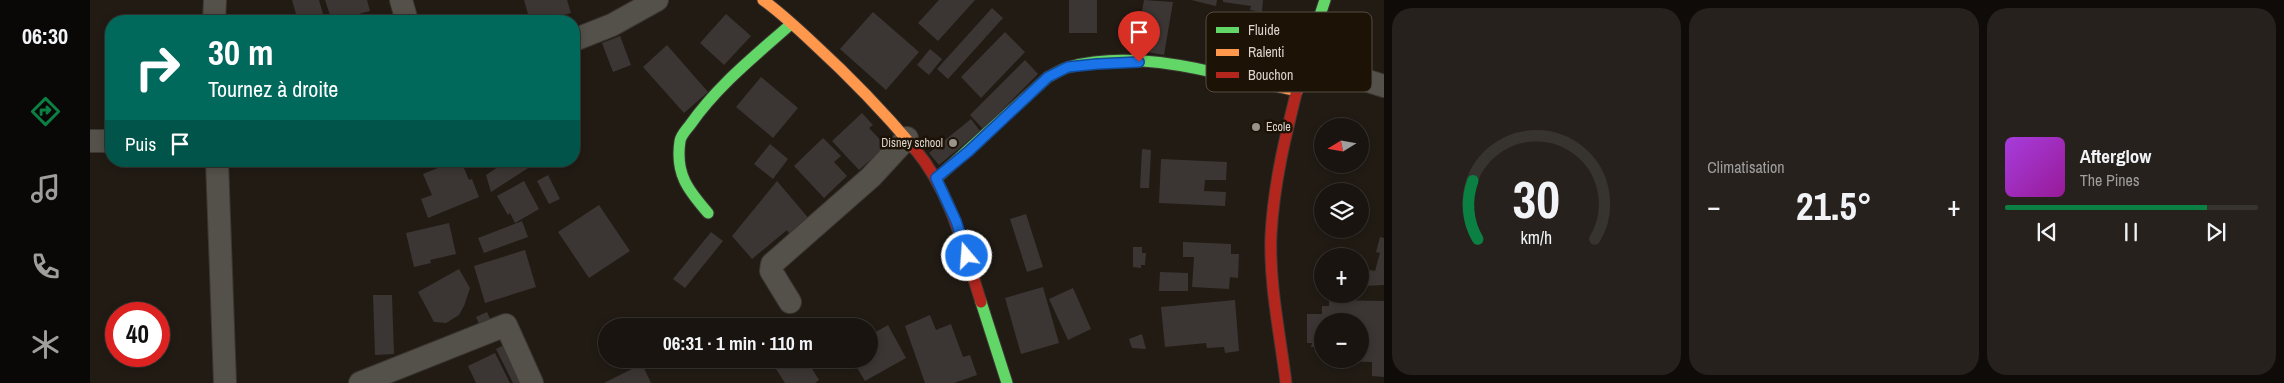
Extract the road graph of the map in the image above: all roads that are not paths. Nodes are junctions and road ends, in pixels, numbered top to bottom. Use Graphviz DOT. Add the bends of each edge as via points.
graph roads {
  1 [pos="215,0"];
  2 [pos="401,0"];
  3 [pos="763,0"];
  4 [pos="1325,0"];
  5 [pos="652,1"];
  6 [pos="1321,12"];
  7 [pos="214,15"];
  8 [pos="405,15"];
  9 [pos="791,24"];
  10 [pos="580,38"];
  11 [pos="1206,71"];
  12 [pos="1372,82"];
  13 [pos="1384,86"];
  14 [pos="1297,92"];
  15 [pos="907,138"];
  16 [pos="90,141"];
  17 [pos="105,141"];
  18 [pos="217,167"];
  19 [pos="936,178"];
  20 [pos="708,214"];
  21 [pos="790,302"];
  22 [pos="225,383"];
  23 [pos="360,383"];
  24 [pos="532,383"];
  25 [pos="1007,383"];
  26 [pos="1286,383"];
  1 -- 7 [label="street"];
  2 -- 8 [label="street"];
  3 -- 9 [label="street"];
  4 -- 6 [label="street"];
  5 -- 10 [label="street" via="612,25"];
  9 -- 15 [label="street" via="840,68"];
  9 -- 20 [label="street" via="728,79 680,138 680,167 686,188"];
  11 -- 19 [label="street" via="1148,63 1068,67 1048,77"];
  12 -- 13 [label="street"];
  14 -- 26 [label="street" via="1279,164 1271,234 1271,265"];
  15 -- 19 [label="street"];
  15 -- 21 [label="street" via="870,177 772,264 771,271"];
  16 -- 17 [label="street"];
  18 -- 22 [label="street"];
  19 -- 25 [label="street" via="956,221"];
  23 -- 24 [label="street" via="506,325"];
}
